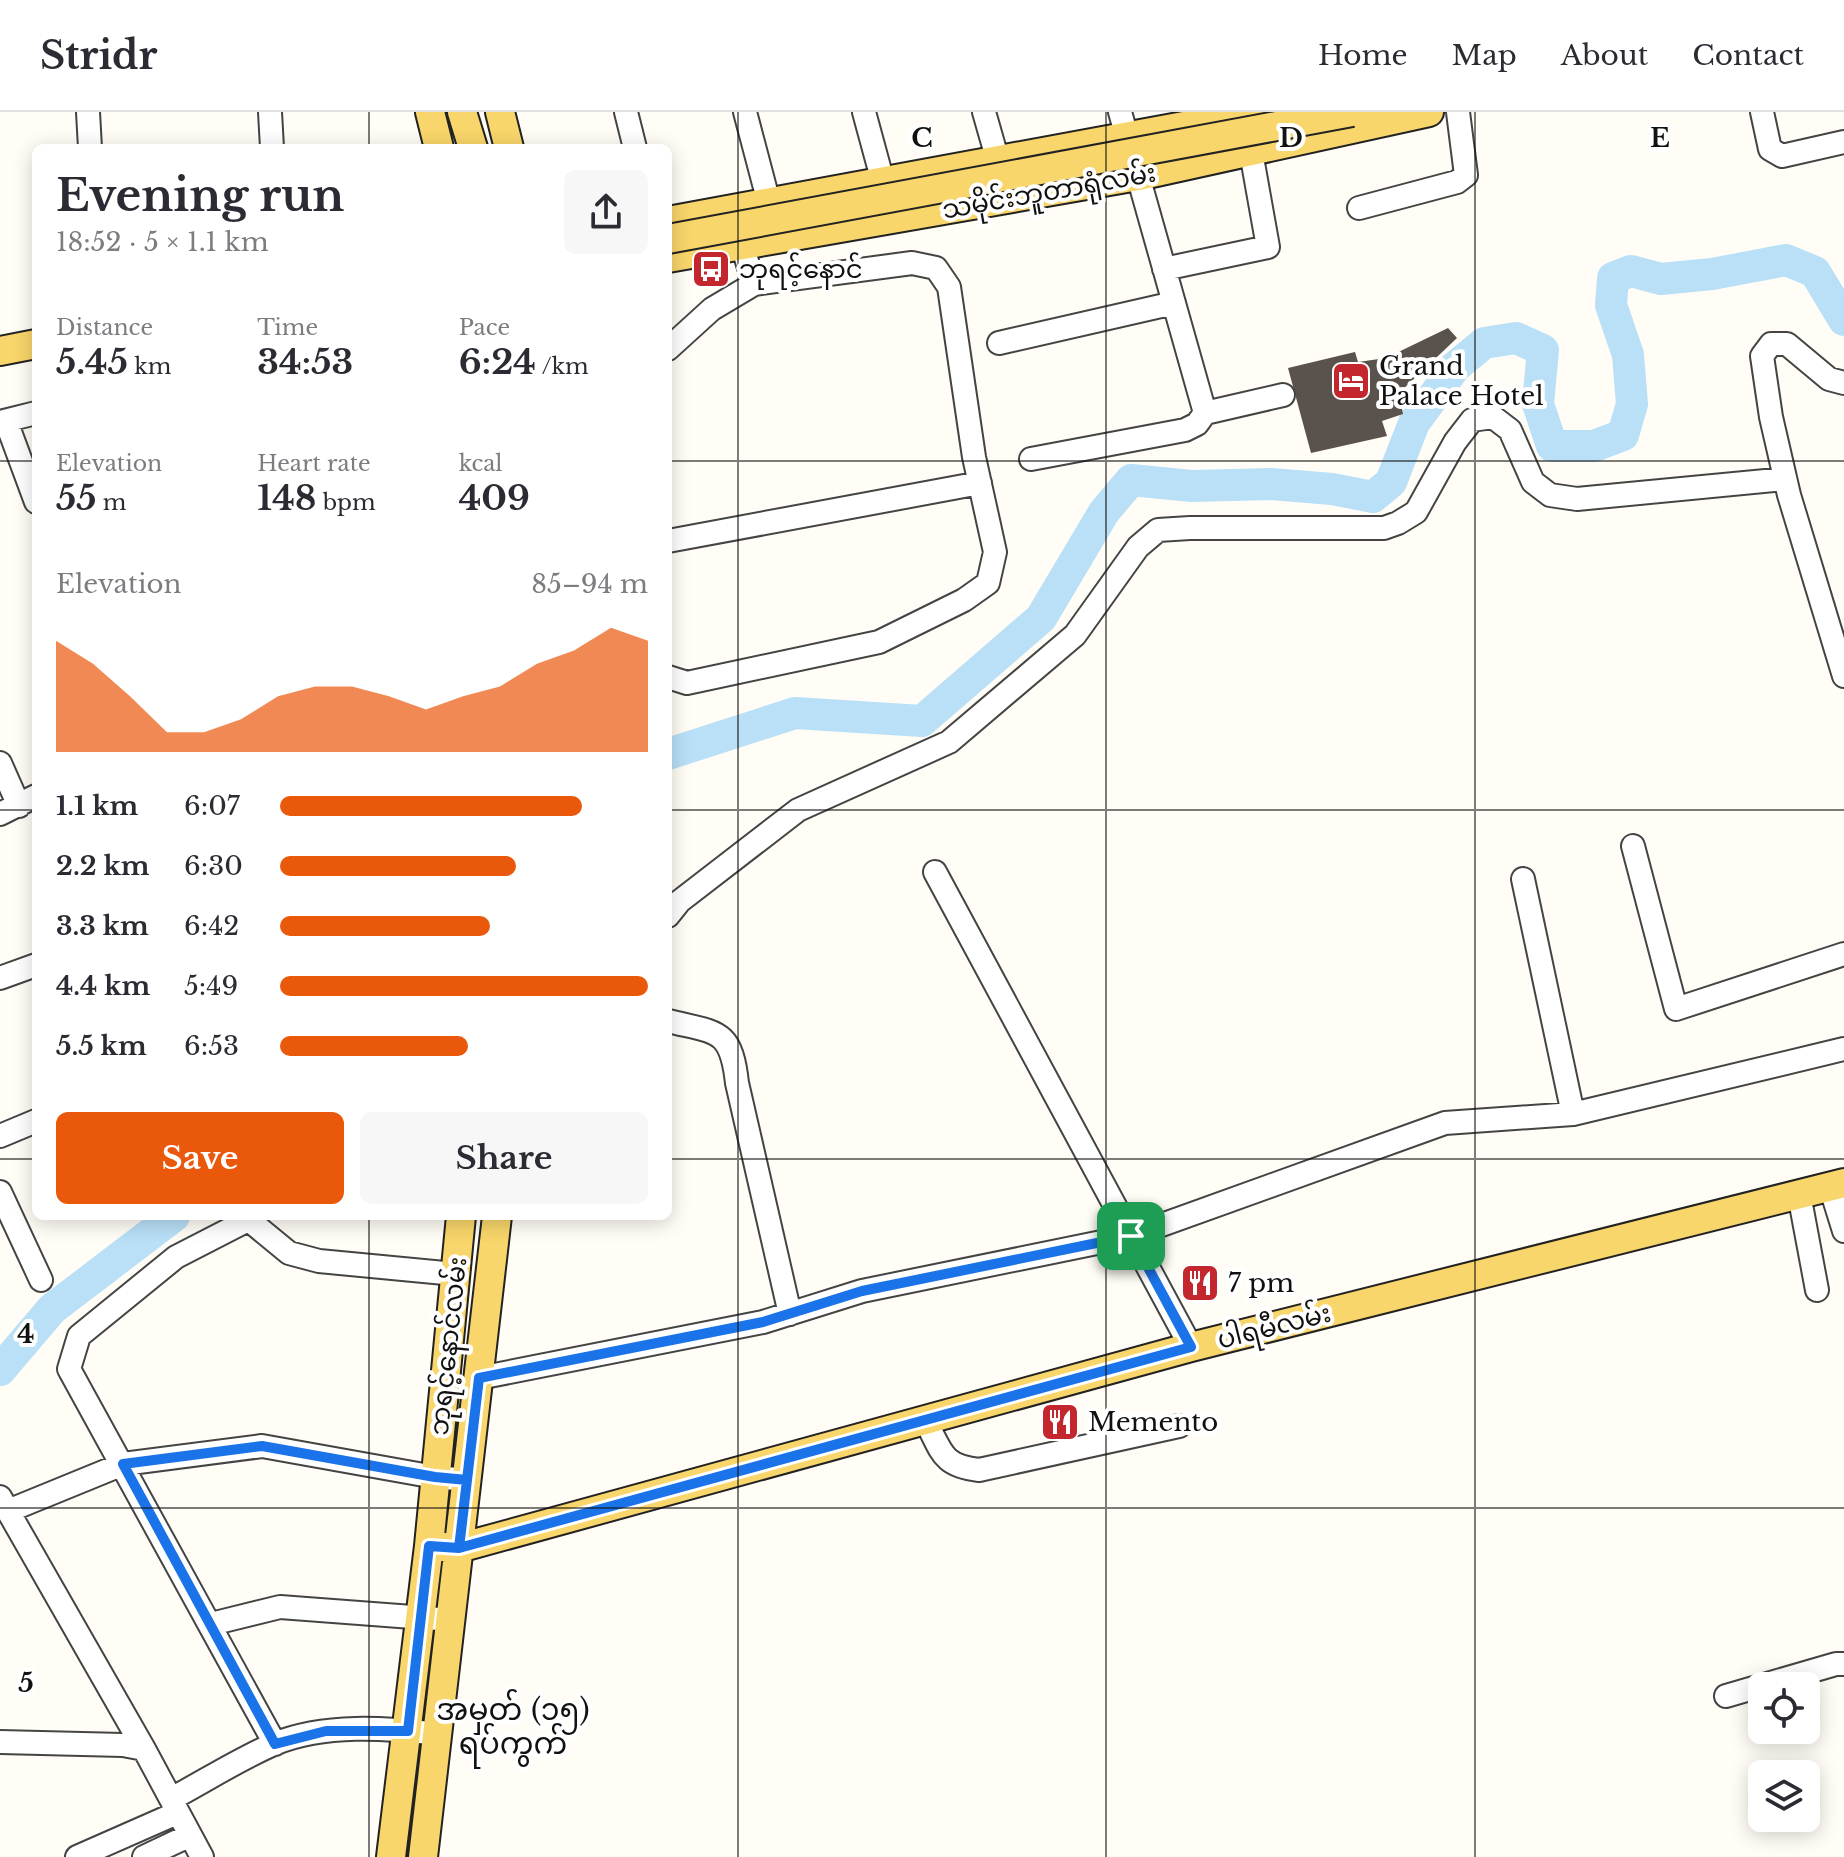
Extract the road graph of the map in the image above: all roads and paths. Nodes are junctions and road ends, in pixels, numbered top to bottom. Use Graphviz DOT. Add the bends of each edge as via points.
graph roads {
  1 [pos="88,112"];
  2 [pos="270,112"];
  3 [pos="430,112"];
  4 [pos="462,112"];
  5 [pos="500,112"];
  6 [pos="626,112"];
  7 [pos="745,112"];
  8 [pos="864,112"];
  9 [pos="984,112"];
  10 [pos="1260,112"];
  11 [pos="1352,112"];
  12 [pos="1429,112"];
  13 [pos="1458,112"];
  14 [pos="1762,112"];
  15 [pos="1124,124"];
  16 [pos="1844,142"];
  17 [pos="90,144"];
  18 [pos="272,144"];
  19 [pos="438,144"];
  20 [pos="472,144"];
  21 [pos="508,144"];
  22 [pos="634,144"];
  23 [pos="1251,152"];
  24 [pos="998,161"];
  25 [pos="1138,176"];
  26 [pos="877,184"];
  27 [pos="769,203"];
  28 [pos="1359,208"];
  29 [pos="672,220"];
  30 [pos="879,221"];
  31 [pos="672,238"];
  32 [pos="742,245"];
  33 [pos="672,257"];
  34 [pos="1164,269"];
  35 [pos="754,284"];
  36 [pos="1174,303"];
  37 [pos="32,327"];
  38 [pos="0,333"];
  39 [pos="999,343"];
  40 [pos="32,345"];
  41 [pos="672,345"];
  42 [pos="0,351"];
  43 [pos="32,365"];
  44 [pos="0,370"];
  45 [pos="1844,383"];
  46 [pos="1283,395"];
  47 [pos="1205,413"];
  48 [pos="32,414"];
  49 [pos="3,422"];
  50 [pos="1031,459"];
  51 [pos="1785,479"];
  52 [pos="980,483"];
  53 [pos="32,492"];
  54 [pos="672,540"];
  55 [pos="1844,676"];
  56 [pos="672,678"];
  57 [pos="0,763"];
  58 [pos="18,805"];
  59 [pos="1633,846"];
  60 [pos="935,872"];
  61 [pos="1523,879"];
  62 [pos="672,911"];
  63 [pos="1844,954"];
  64 [pos="32,966"];
  65 [pos="0,978"];
  66 [pos="672,1022"];
  67 [pos="1844,1049"];
  68 [pos="1573,1114"];
  69 [pos="32,1123"];
  70 [pos="0,1136"];
  71 [pos="1837,1184"];
  72 [pos="0,1192"];
  73 [pos="1799,1194"];
  74 [pos="242,1220"];
  75 [pos="248,1220"];
  76 [pos="461,1220"];
  77 [pos="497,1220"];
  78 [pos="1844,1231"];
  79 [pos="1131,1236"];
  80 [pos="455,1274"];
  81 [pos="41,1280"];
  82 [pos="1817,1290"];
  83 [pos="790,1314"];
  84 [pos="1191,1347"];
  85 [pos="478,1386"];
  86 [pos="443,1390"];
  87 [pos="925,1420"];
  88 [pos="1179,1426"];
  89 [pos="123,1464"];
  90 [pos="435,1477"];
  91 [pos="467,1480"];
  92 [pos="4,1504"];
  93 [pos="429,1546"];
  94 [pos="459,1548"];
  95 [pos="420,1618"];
  96 [pos="452,1620"];
  97 [pos="211,1624"];
  98 [pos="1844,1664"];
  99 [pos="1726,1696"];
  100 [pos="408,1731"];
  101 [pos="439,1734"];
  102 [pos="0,1742"];
  103 [pos="275,1744"];
  104 [pos="144,1749"];
  105 [pos="174,1806"];
  106 [pos="182,1839"];
  107 [pos="77,1857"];
  108 [pos="144,1857"];
  109 [pos="202,1857"];
  110 [pos="391,1857"];
  111 [pos="423,1857"];
  1 -- 17 [label="street"];
  2 -- 18 [label="street"];
  3 -- 19 [label="main road"];
  4 -- 20 [label="main road"];
  5 -- 21 [label="main road"];
  6 -- 22 [label="street"];
  7 -- 27 [label="street"];
  8 -- 26 [label="street"];
  9 -- 24 [label="street"];
  10 -- 15 [label="main road, သမိုင်းဘူတာရုံလမ်း"];
  11 -- 31 [label="main road, bridge"];
  12 -- 23 [label="main road, သမိုင်းဘူတာရုံလမ်း"];
  13 -- 28 [label="street" via="1466,175 1457,182"];
  14 -- 16 [label="street" via="1770,149 1782,156"];
  15 -- 24 [label="main road, သမိုင်းဘူတာရုံလမ်း"];
  15 -- 25 [label="street"];
  23 -- 25 [label="main road, သမိုင်းဘူတာရုံလမ်း"];
  23 -- 34 [label="street" via="1268,247"];
  24 -- 26 [label="main road, သမိုင်းဘူတာရုံလမ်း"];
  25 -- 30 [label="main road, သမိုင်းဘူတာရုံလမ်း"];
  25 -- 34 [label="street"];
  26 -- 27 [label="main road, သမိုင်းဘူတာရုံလမ်း"];
  26 -- 30 [label="main road"];
  27 -- 29 [label="main road, သမိုင်းဘူတာရုံလမ်း"];
  30 -- 32 [label="main road, သမိုင်းဘူတာရုံလမ်း"];
  32 -- 33 [label="main road, သမိုင်းဘူတာရုံလမ်း"];
  32 -- 35 [label="street"];
  34 -- 36 [label="street"];
  35 -- 41 [label="street" via="712,309"];
  35 -- 52 [label="street" via="912,263 936,268 949,287"];
  36 -- 39 [label="street"];
  36 -- 47 [label="street"];
  37 -- 38 [label="main road"];
  40 -- 42 [label="main road"];
  43 -- 44 [label="main road"];
  45 -- 51 [label="street" via="1829,379 1787,344 1771,344 1762,356"];
  46 -- 47 [label="street"];
  47 -- 50 [label="street" via="1185,430"];
  48 -- 49 [label="street"];
  49 -- 53 [label="street"];
  51 -- 55 [label="street"];
  51 -- 62 [label="street" via="1577,499 1550,495 1533,482 1510,430 1493,417 1472,420 1416,512 1384,528 1158,530 1138,547 1075,635 949,742 798,810"];
  52 -- 54 [label="street"];
  52 -- 56 [label="street" via="995,552 988,583 964,600 879,642 687,683"];
  57 -- 58 [label="street"];
  59 -- 63 [label="street" via="1676,1009"];
  60 -- 79 [label="street"];
  61 -- 68 [label="street"];
  64 -- 65 [label="street"];
  66 -- 83 [label="street" via="719,1034 733,1053"];
  67 -- 68 [label="street"];
  68 -- 79 [label="street" via="1445,1123"];
  69 -- 70 [label="street"];
  71 -- 73 [label="main road, ပါရမီလမ်း"];
  71 -- 78 [label="street"];
  72 -- 81 [label="street"];
  73 -- 82 [label="street"];
  73 -- 84 [label="main road, ပါရမီလမ်း"];
  74 -- 89 [label="street" via="176,1257 79,1336 69,1369"];
  75 -- 80 [label="street" via="289,1253 319,1261"];
  76 -- 80 [label="main road, ဘုရင့်နောင်လမ်း"];
  77 -- 85 [label="main road, ဘုရင့်နောင်လမ်း"];
  79 -- 83 [label="street" via="862,1291"];
  79 -- 84 [label="street"];
  80 -- 86 [label="main road, ဘုရင့်နောင်လမ်း"];
  83 -- 85 [label="street"];
  84 -- 87 [label="main road, ပါရမီလမ်း"];
  85 -- 86 [label="main road"];
  85 -- 91 [label="main road, ဘုရင့်နောင်လမ်း"];
  86 -- 90 [label="main road, ဘုရင့်နောင်လမ်း"];
  87 -- 88 [label="street" via="946,1460 979,1470"];
  87 -- 94 [label="main road, ပါရမီလမ်း"];
  89 -- 90 [label="street" via="262,1446"];
  89 -- 92 [label="street"];
  89 -- 97 [label="street"];
  90 -- 91 [label="street"];
  90 -- 93 [label="main road, ဘုရင့်နောင်လမ်း"];
  91 -- 94 [label="main road, ဘုရင့်နောင်လမ်း"];
  92 -- 104 [label="street"];
  93 -- 94 [label="main road, ပါရမီလမ်း"];
  93 -- 95 [label="main road, ဘုရင့်နောင်လမ်း"];
  94 -- 96 [label="main road, ဘုရင့်နောင်လမ်း"];
  95 -- 96 [label="street"];
  95 -- 97 [label="street" via="280,1607"];
  95 -- 100 [label="main road, ဘုရင့်နောင်လမ်း"];
  96 -- 101 [label="main road, ဘုရင့်နောင်လမ်း"];
  97 -- 103 [label="street"];
  98 -- 99 [label="street"];
  100 -- 101 [label="street"];
  100 -- 103 [label="street" via="326,1731"];
  100 -- 110 [label="main road, ဘုရင့်နောင်လမ်း"];
  101 -- 111 [label="main road, ဘုရင့်နောင်လမ်း"];
  102 -- 104 [label="street"];
  103 -- 105 [label="street"];
  104 -- 105 [label="street"];
  105 -- 107 [label="street"];
  105 -- 109 [label="street"];
  106 -- 108 [label="street"];
}
